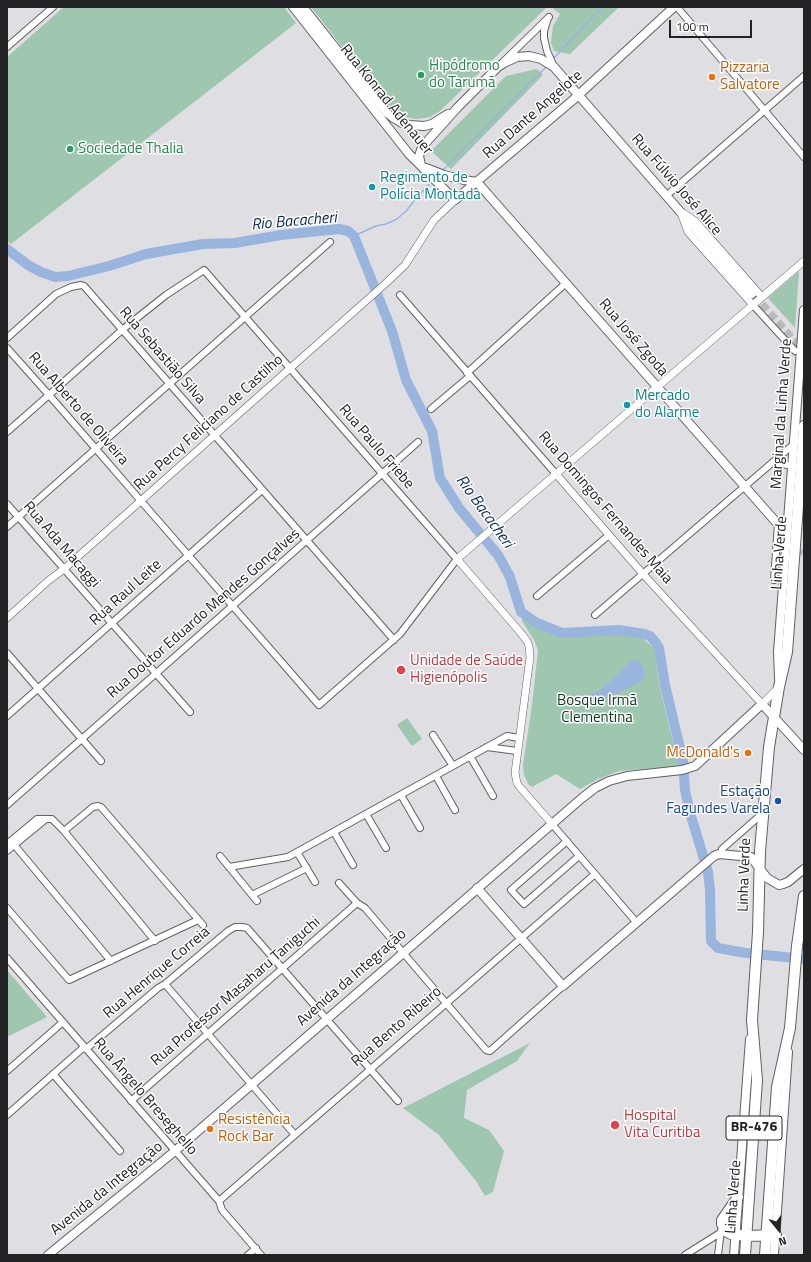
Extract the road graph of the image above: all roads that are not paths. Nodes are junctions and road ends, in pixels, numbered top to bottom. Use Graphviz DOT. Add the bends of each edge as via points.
graph roads {
  1 [pos="53,7"];
  2 [pos="293,7"];
  3 [pos="304,7"];
  4 [pos="674,7"];
  5 [pos="677,7"];
  6 [pos="7,47"];
  7 [pos="547,59"];
  8 [pos="498,67"];
  9 [pos="804,76"];
  10 [pos="578,95"];
  11 [pos="457,108"];
  12 [pos="764,110"];
  13 [pos="804,157"];
  14 [pos="422,166"];
  15 [pos="432,173"];
  16 [pos="477,182"];
  17 [pos="666,196"];
  18 [pos="455,200"];
  19 [pos="680,211"];
  20 [pos="330,242"];
  21 [pos="804,261"];
  22 [pos="566,283"];
  23 [pos="385,284"];
  24 [pos="752,294"];
  25 [pos="400,295"];
  26 [pos="762,297"];
  27 [pos="754,305"];
  28 [pos="804,310"];
  29 [pos="245,318"];
  30 [pos="122,330"];
  31 [pos="7,338"];
  32 [pos="7,348"];
  33 [pos="795,351"];
  34 [pos="290,369"];
  35 [pos="469,374"];
  36 [pos="170,384"];
  37 [pos="657,387"];
  38 [pos="49,395"];
  39 [pos="431,409"];
  40 [pos="804,426"];
  41 [pos="7,432"];
  42 [pos="215,436"];
  43 [pos="418,442"];
  44 [pos="794,444"];
  45 [pos="96,449"];
  46 [pos="773,462"];
  47 [pos="792,466"];
  48 [pos="382,474"];
  49 [pos="556,474"];
  50 [pos="745,487"];
  51 [pos="262,490"];
  52 [pos="141,501"];
  53 [pos="7,504"];
  54 [pos="19,517"];
  55 [pos="780,527"];
  56 [pos="7,528"];
  57 [pos="609,535"];
  58 [pos="306,540"];
  59 [pos="188,556"];
  60 [pos="457,559"];
  61 [pos="64,569"];
  62 [pos="643,574"];
  63 [pos="774,580"];
  64 [pos="537,596"];
  65 [pos="232,606"];
  66 [pos="595,615"];
  67 [pos="7,618"];
  68 [pos="7,623"];
  69 [pos="112,623"];
  70 [pos="394,640"];
  71 [pos="7,653"];
  72 [pos="156,673"];
  73 [pos="779,687"];
  74 [pos="38,689"];
  75 [pos="762,704"];
  76 [pos="190,712"];
  77 [pos="7,716"];
  78 [pos="774,717"];
  79 [pos="432,735"];
  80 [pos="519,738"];
  81 [pos="82,739"];
  82 [pos="487,747"];
  83 [pos="804,750"];
  84 [pos="517,751"];
  85 [pos="470,756"];
  86 [pos="101,761"];
  87 [pos="453,766"];
  88 [pos="436,776"];
  89 [pos="401,795"];
  90 [pos="493,796"];
  91 [pos="7,804"];
  92 [pos="456,810"];
  93 [pos="763,813"];
  94 [pos="366,814"];
  95 [pos="552,824"];
  96 [pos="420,828"];
  97 [pos="64,832"];
  98 [pos="334,832"];
  99 [pos="567,841"];
  100 [pos="11,843"];
  101 [pos="386,848"];
  102 [pos="722,849"];
  103 [pos="7,851"];
  104 [pos="297,852"];
  105 [pos="220,856"];
  106 [pos="579,856"];
  107 [pos="353,865"];
  108 [pos="229,867"];
  109 [pos="307,868"];
  110 [pos="760,868"];
  111 [pos="804,869"];
  112 [pos="595,874"];
  113 [pos="315,882"];
  114 [pos="339,883"];
  115 [pos="478,888"];
  116 [pos="252,895"];
  117 [pos="804,896"];
  118 [pos="257,901"];
  119 [pos="357,903"];
  120 [pos="7,908"];
  121 [pos="198,920"];
  122 [pos="637,922"];
  123 [pos="203,925"];
  124 [pos="521,938"];
  125 [pos="155,941"];
  126 [pos="403,953"];
  127 [pos="7,958"];
  128 [pos="111,961"];
  129 [pos="282,968"];
  130 [pos="165,984"];
  131 [pos="563,986"];
  132 [pos="446,1003"];
  133 [pos="327,1019"];
  134 [pos="752,1020"];
  135 [pos="63,1022"];
  136 [pos="208,1034"];
  137 [pos="85,1048"];
  138 [pos="370,1069"];
  139 [pos="7,1071"];
  140 [pos="53,1074"];
  141 [pos="252,1084"];
  142 [pos="131,1101"];
  143 [pos="398,1101"];
  144 [pos="7,1115"];
  145 [pos="295,1135"];
  146 [pos="120,1151"];
  147 [pos="175,1151"];
  148 [pos="738,1197"];
  149 [pos="219,1201"];
  150 [pos="721,1228"];
  151 [pos="735,1235"];
  152 [pos="771,1235"];
  153 [pos="746,1236"];
  154 [pos="256,1248"];
  155 [pos="719,1248"];
  156 [pos="48,1255"];
  157 [pos="248,1255"];
  158 [pos="261,1255"];
  159 [pos="685,1255"];
  160 [pos="718,1255"];
  161 [pos="734,1255"];
  162 [pos="745,1255"];
  163 [pos="765,1255"];
  164 [pos="774,1255"];
  1 -- 6 [label="street"];
  2 -- 14 [label="main road, Rua Konrad Adenauer" via="409,154"];
  3 -- 11 [label="main road, Rua Konrad Adenauer" via="387,113 397,121 410,126 424,126"];
  4 -- 10 [label="main road, Rua Dante Angelote"];
  5 -- 12 [label="street"];
  7 -- 8 [label="main road" via="523,56 511,59"];
  7 -- 8 [label="street" via="544,38 549,17"];
  7 -- 10 [label="main road, Rua Fúlvio José Alice"];
  8 -- 11 [label="main road"];
  9 -- 12 [label="street"];
  10 -- 16 [label="main road, Rua Dante Angelote"];
  10 -- 17 [label="main road, Rua Fúlvio José Alice"];
  11 -- 14 [label="main road" via="422,147 419,156"];
  12 -- 13 [label="street"];
  12 -- 17 [label="street"];
  14 -- 15 [label="main road, Rua Konrad Adenauer"];
  15 -- 16 [label="main road, Rua Konrad Adenauer"];
  15 -- 18 [label="main road"];
  16 -- 18 [label="main road, Rua Dante Angelote"];
  16 -- 22 [label="main road, Rua José Zgoda"];
  17 -- 19 [label="main road, Rua Fúlvio José Alice"];
  18 -- 23 [label="street, Rua Dante Angelote" via="434,220 405,265"];
  19 -- 24 [label="main road, Rua Fúlvio José Alice"];
  19 -- 26 [label="street" via="696,222"];
  19 -- 27 [label="street" via="688,232"];
  20 -- 29 [label="street"];
  21 -- 26 [label="street"];
  22 -- 35 [label="street"];
  22 -- 37 [label="main road, Rua José Zgoda"];
  23 -- 34 [label="street, Rua Percy Feliciano de Castilho"];
  25 -- 35 [label="street, Rua Domingos Fernandes Maia"];
  26 -- 27 [label="street"];
  27 -- 33 [label="street"];
  27 -- 37 [label="street"];
  28 -- 44 [label="main road, Marginal da Linha Verde"];
  29 -- 30 [label="street, Rua Paulo Friebe" via="204,270 166,295"];
  29 -- 34 [label="street, Rua Paulo Friebe"];
  29 -- 36 [label="street"];
  30 -- 31 [label="street, Rua Sebastião Silva" via="84,286 76,286 60,291"];
  30 -- 36 [label="street, Rua Sebastião Silva"];
  30 -- 38 [label="street"];
  32 -- 38 [label="street, Rua Alberto de Oliveira"];
  34 -- 42 [label="street, Rua Percy Feliciano de Castilho"];
  34 -- 48 [label="street, Rua Paulo Friebe"];
  35 -- 39 [label="street"];
  35 -- 49 [label="street, Rua Domingos Fernandes Maia"];
  36 -- 42 [label="street, Rua Sebastião Silva"];
  36 -- 45 [label="street"];
  37 -- 49 [label="street"];
  37 -- 50 [label="main road, Rua José Zgoda"];
  38 -- 41 [label="street"];
  38 -- 45 [label="street, Rua Alberto de Oliveira"];
  40 -- 73 [label="highway, Linha Verde / BR-476" via="787,652"];
  42 -- 51 [label="street, Rua Sebastião Silva"];
  42 -- 52 [label="street, Rua Percy Feliciano de Castilho"];
  43 -- 48 [label="street, Rua Doutor Eduardo Mendes Gonçalves"];
  44 -- 46 [label="street"];
  44 -- 47 [label="main road, Marginal da Linha Verde"];
  45 -- 52 [label="street, Rua Alberto de Oliveira"];
  45 -- 54 [label="street"];
  46 -- 47 [label="street"];
  46 -- 50 [label="street"];
  47 -- 73 [label="main road, Marginal da Linha Verde" via="778,652"];
  48 -- 58 [label="street, Rua Doutor Eduardo Mendes Gonçalves"];
  48 -- 60 [label="street, Rua Paulo Friebe"];
  49 -- 57 [label="street, Rua Domingos Fernandes Maia"];
  49 -- 60 [label="street"];
  50 -- 55 [label="main road, Rua José Zgoda"];
  50 -- 62 [label="street"];
  51 -- 58 [label="street, Rua Sebastião Silva"];
  51 -- 59 [label="street, Rua Raul Leite"];
  52 -- 59 [label="street, Rua Alberto de Oliveira"];
  52 -- 61 [label="street, Rua Percy Feliciano de Castilho"];
  53 -- 54 [label="street, Rua Ada Macaggi"];
  54 -- 56 [label="street"];
  54 -- 61 [label="street, Rua Ada Macaggi"];
  55 -- 63 [label="street"];
  57 -- 62 [label="street, Rua Domingos Fernandes Maia"];
  57 -- 64 [label="street"];
  58 -- 65 [label="street, Rua Doutor Eduardo Mendes Gonçalves"];
  58 -- 70 [label="street, Rua Sebastião Silva"];
  59 -- 65 [label="street, Rua Alberto de Oliveira"];
  59 -- 69 [label="street, Rua Raul Leite"];
  60 -- 70 [label="street"];
  60 -- 80 [label="street, Rua Paulo Friebe" via="529,646 530,657"];
  61 -- 67 [label="street, Rua Percy Feliciano de Castilho"];
  61 -- 68 [label="street, Rua Percy Feliciano de Castilho" via="51,585"];
  61 -- 69 [label="street, Rua Ada Macaggi"];
  62 -- 66 [label="street"];
  62 -- 75 [label="street, Rua Domingos Fernandes Maia"];
  65 -- 70 [label="street, Rua Alberto de Oliveira" via="318,705"];
  65 -- 72 [label="street, Rua Doutor Eduardo Mendes Gonçalves"];
  69 -- 72 [label="street, Rua Ada Macaggi"];
  69 -- 74 [label="street, Rua Raul Leite"];
  71 -- 74 [label="street"];
  72 -- 76 [label="street, Rua Ada Macaggi"];
  72 -- 81 [label="street, Rua Doutor Eduardo Mendes Gonçalves"];
  73 -- 75 [label="street"];
  73 -- 78 [label="highway, Linha Verde / BR-476"];
  74 -- 77 [label="street, Rua Raul Leite"];
  74 -- 81 [label="street"];
  75 -- 78 [label="main road, Rua Domingos Fernandes Maia"];
  75 -- 95 [label="main road, Avenida da Integração" via="695,766 627,776 602,784"];
  78 -- 83 [label="main road, Rua Domingos Fernandes Maia"];
  78 -- 93 [label="highway, Linha Verde / BR-476"];
  79 -- 87 [label="street"];
  80 -- 82 [label="street" via="507,736"];
  80 -- 84 [label="street"];
  81 -- 86 [label="street"];
  81 -- 91 [label="street, Rua Doutor Eduardo Mendes Gonçalves"];
  82 -- 84 [label="street"];
  82 -- 85 [label="street"];
  84 -- 95 [label="street" via="517,783"];
  85 -- 87 [label="street"];
  85 -- 90 [label="street"];
  87 -- 88 [label="street"];
  88 -- 89 [label="street"];
  88 -- 92 [label="street"];
  89 -- 94 [label="street"];
  89 -- 96 [label="street"];
  93 -- 102 [label="street"];
  93 -- 110 [label="highway, Linha Verde / BR-476"];
  94 -- 98 [label="street"];
  94 -- 101 [label="street"];
  95 -- 99 [label="street"];
  95 -- 115 [label="main road, Avenida da Integração"];
  97 -- 100 [label="street" via="54,820 48,818"];
  97 -- 121 [label="street" via="93,807 101,807"];
  97 -- 125 [label="street"];
  98 -- 104 [label="street"];
  98 -- 107 [label="street"];
  99 -- 106 [label="street"];
  99 -- 106 [label="street" via="511,890 524,904"];
  100 -- 103 [label="street"];
  100 -- 128 [label="street"];
  104 -- 108 [label="street" via="288,857"];
  104 -- 109 [label="street"];
  105 -- 108 [label="street"];
  106 -- 112 [label="street"];
  108 -- 116 [label="street"];
  109 -- 113 [label="street"];
  109 -- 116 [label="street"];
  110 -- 111 [label="main road" via="771,880 781,885"];
  110 -- 122 [label="main road" via="748,856 714,856"];
  110 -- 134 [label="highway, Linha Verde / BR-476"];
  112 -- 122 [label="street"];
  112 -- 124 [label="street, Rua Bento Ribeiro"];
  114 -- 119 [label="street"];
  115 -- 124 [label="main road"];
  115 -- 126 [label="main road, Avenida da Integração"];
  116 -- 118 [label="street"];
  117 -- 152 [label="highway, BR-476" via="790,1028 777,1087"];
  119 -- 126 [label="street" via="365,908"];
  119 -- 129 [label="street, Rua Professor Masaharu Taniguchi"];
  120 -- 128 [label="street" via="67,979 70,980"];
  121 -- 123 [label="street"];
  121 -- 125 [label="street"];
  122 -- 131 [label="main road"];
  124 -- 131 [label="main road"];
  124 -- 132 [label="street, Rua Bento Ribeiro"];
  125 -- 128 [label="street"];
  126 -- 132 [label="street"];
  126 -- 133 [label="main road, Avenida da Integração"];
  127 -- 135 [label="street, Rua Ângelo Breseghello"];
  129 -- 130 [label="street, Rua Henrique Correia" via="247,928 238,927 228,931"];
  129 -- 133 [label="street"];
  129 -- 136 [label="street, Rua Professor Masaharu Taniguchi"];
  130 -- 136 [label="street"];
  130 -- 137 [label="street, Rua Henrique Correia"];
  131 -- 132 [label="street" via="490,1051 486,1050"];
  132 -- 138 [label="street, Rua Bento Ribeiro"];
  133 -- 138 [label="street"];
  133 -- 141 [label="main road, Avenida da Integração"];
  134 -- 148 [label="main road"];
  134 -- 153 [label="highway, Linha Verde / BR-476" via="757,1080"];
  135 -- 137 [label="street, Rua Ângelo Breseghello"];
  135 -- 139 [label="street"];
  136 -- 141 [label="street"];
  136 -- 142 [label="street, Rua Professor Masaharu Taniguchi"];
  137 -- 140 [label="street, Rua Henrique Correia"];
  137 -- 142 [label="street, Rua Ângelo Breseghello"];
  138 -- 143 [label="street"];
  138 -- 145 [label="street, Rua Bento Ribeiro"];
  140 -- 144 [label="street, Rua Henrique Correia"];
  140 -- 146 [label="street"];
  141 -- 145 [label="street"];
  141 -- 147 [label="main road, Avenida da Integração"];
  142 -- 147 [label="street, Rua Ângelo Breseghello"];
  145 -- 149 [label="street, Rua Bento Ribeiro"];
  147 -- 149 [label="street, Rua Ângelo Breseghello"];
  147 -- 156 [label="main road, Avenida da Integração"];
  148 -- 150 [label="highway" via="725,1216"];
  148 -- 151 [label="main road"];
  149 -- 154 [label="street, Rua Ângelo Breseghello" via="222,1210"];
  150 -- 151 [label="highway"];
  150 -- 155 [label="street"];
  150 -- 159 [label="street"];
  151 -- 153 [label="highway"];
  151 -- 155 [label="street" via="724,1241"];
  151 -- 161 [label="main road"];
  152 -- 153 [label="highway"];
  152 -- 163 [label="highway, BR-476"];
  152 -- 164 [label="main road"];
  153 -- 162 [label="highway, Linha Verde / BR-476"];
  154 -- 157 [label="street"];
  154 -- 158 [label="street, Rua Ângelo Breseghello"];
  155 -- 160 [label="street"];
}
